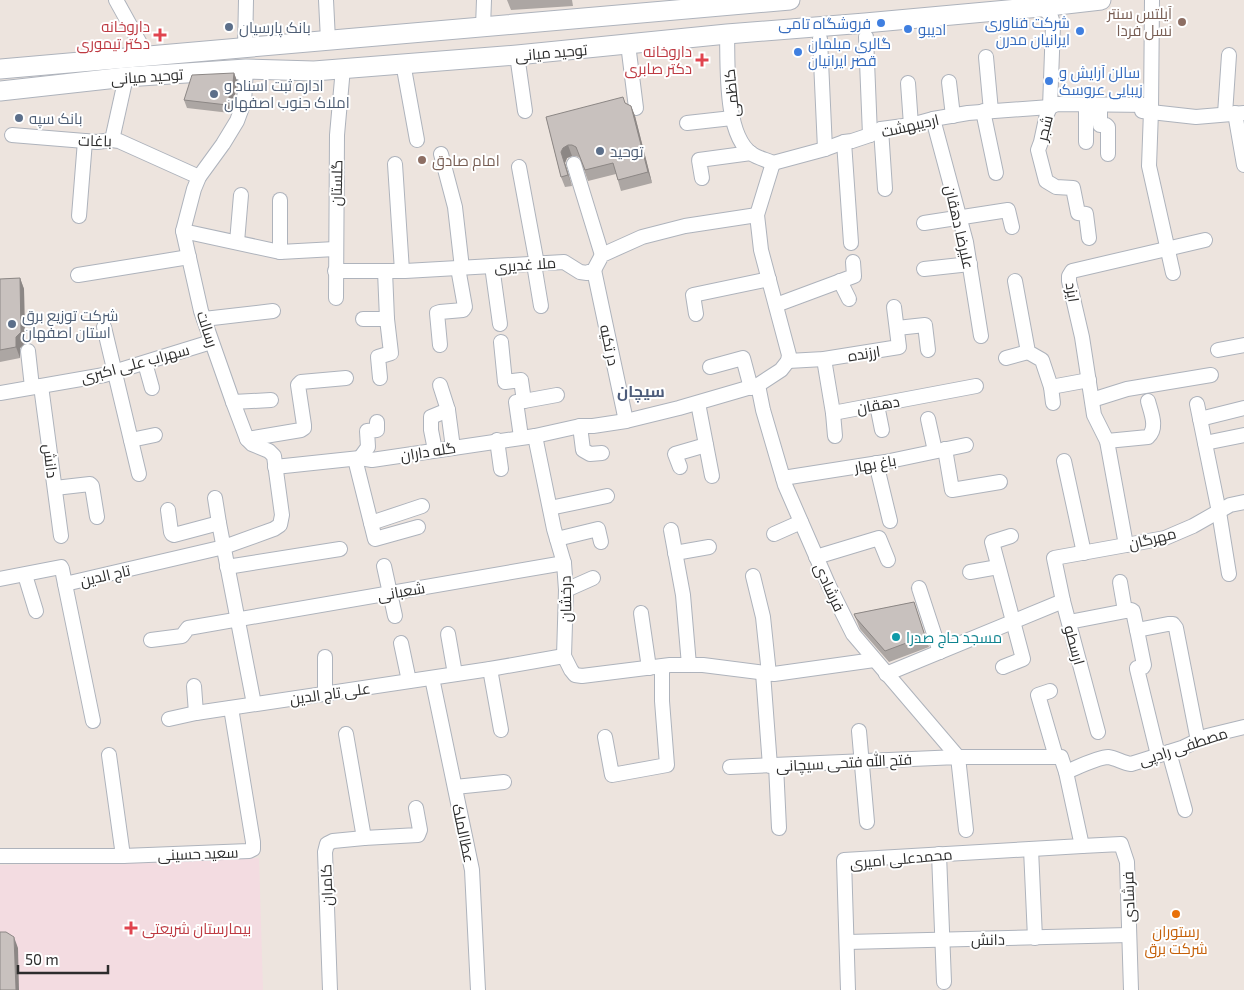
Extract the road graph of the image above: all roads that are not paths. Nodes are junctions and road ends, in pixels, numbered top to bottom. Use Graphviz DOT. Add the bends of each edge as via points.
graph roads {
  1 [pos="116,0"];
  2 [pos="246,0"];
  3 [pos="326,0"];
  4 [pos="484,0"];
  5 [pos="790,0"];
  6 [pos="1101,0"];
  7 [pos="1152,0"];
  8 [pos="726,3"];
  9 [pos="1040,7"];
  10 [pos="483,27"];
  11 [pos="727,34"];
  12 [pos="866,37"];
  13 [pos="820,39"];
  14 [pos="328,40"];
  15 [pos="628,44"];
  16 [pos="245,48"];
  17 [pos="167,54"];
  18 [pos="517,55"];
  19 [pos="1229,55"];
  20 [pos="147,56"];
  21 [pos="986,57"];
  22 [pos="403,63"];
  23 [pos="342,68"];
  24 [pos="0,69"];
  25 [pos="246,69"];
  26 [pos="170,74"];
  27 [pos="126,77"];
  28 [pos="949,82"];
  29 [pos="908,83"];
  30 [pos="0,91"];
  31 [pos="1050,107"];
  32 [pos="636,108"];
  33 [pos="1151,108"];
  34 [pos="1093,110"];
  35 [pos="525,111"];
  36 [pos="987,111"];
  37 [pos="1235,114"];
  38 [pos="953,116"];
  39 [pos="732,118"];
  40 [pos="933,120"];
  41 [pos="687,124"];
  42 [pos="911,125"];
  43 [pos="876,132"];
  44 [pos="12,134"];
  45 [pos="112,140"];
  46 [pos="417,140"];
  47 [pos="85,141"];
  48 [pos="844,142"];
  49 [pos="1086,142"];
  50 [pos="825,149"];
  51 [pos="751,153"];
  52 [pos="440,154"];
  53 [pos="1108,154"];
  54 [pos="773,162"];
  55 [pos="395,164"];
  56 [pos="574,164"];
  57 [pos="1244,165"];
  58 [pos="519,167"];
  59 [pos="996,173"];
  60 [pos="199,177"];
  61 [pos="702,178"];
  62 [pos="885,188"];
  63 [pos="241,195"];
  64 [pos="280,200"];
  65 [pos="757,215"];
  66 [pos="79,216"];
  67 [pos="960,218"];
  68 [pos="924,223"];
  69 [pos="1012,228"];
  70 [pos="183,231"];
  71 [pos="1089,238"];
  72 [pos="1205,240"];
  73 [pos="236,242"];
  74 [pos="851,243"];
  75 [pos="335,249"];
  76 [pos="1168,249"];
  77 [pos="280,252"];
  78 [pos="602,255"];
  79 [pos="189,257"];
  80 [pos="853,262"];
  81 [pos="535,264"];
  82 [pos="970,264"];
  83 [pos="492,266"];
  84 [pos="460,268"];
  85 [pos="924,269"];
  86 [pos="594,270"];
  87 [pos="335,271"];
  88 [pos="385,271"];
  89 [pos="402,271"];
  90 [pos="1173,273"];
  91 [pos="78,275"];
  92 [pos="769,278"];
  93 [pos="840,281"];
  94 [pos="1015,281"];
  95 [pos="336,298"];
  96 [pos="848,299"];
  97 [pos="776,305"];
  98 [pos="541,306"];
  99 [pos="894,307"];
  100 [pos="272,311"];
  101 [pos="696,314"];
  102 [pos="204,319"];
  103 [pos="363,319"];
  104 [pos="387,319"];
  105 [pos="500,324"];
  106 [pos="104,327"];
  107 [pos="897,328"];
  108 [pos="981,336"];
  109 [pos="211,342"];
  110 [pos="500,342"];
  111 [pos="1244,345"];
  112 [pos="440,346"];
  113 [pos="928,350"];
  114 [pos="1218,350"];
  115 [pos="28,352"];
  116 [pos="1028,352"];
  117 [pos="1006,358"];
  118 [pos="824,359"];
  119 [pos="788,361"];
  120 [pos="144,363"];
  121 [pos="710,367"];
  122 [pos="115,372"];
  123 [pos="1211,375"];
  124 [pos="346,378"];
  125 [pos="380,378"];
  126 [pos="1089,380"];
  127 [pos="440,385"];
  128 [pos="976,386"];
  129 [pos="37,387"];
  130 [pos="755,387"];
  131 [pos="1051,387"];
  132 [pos="152,388"];
  133 [pos="0,393"];
  134 [pos="557,395"];
  135 [pos="271,400"];
  136 [pos="1092,400"];
  137 [pos="524,401"];
  138 [pos="233,402"];
  139 [pos="1148,402"];
  140 [pos="698,403"];
  141 [pos="1053,403"];
  142 [pos="1197,404"];
  143 [pos="877,405"];
  144 [pos="1244,408"];
  145 [pos="448,410"];
  146 [pos="833,413"];
  147 [pos="928,419"];
  148 [pos="1200,419"];
  149 [pos="626,421"];
  150 [pos="376,422"];
  151 [pos="580,426"];
  152 [pos="882,430"];
  153 [pos="155,435"];
  154 [pos="1244,435"];
  155 [pos="528,436"];
  156 [pos="835,436"];
  157 [pos="247,438"];
  158 [pos="131,440"];
  159 [pos="498,440"];
  160 [pos="1107,441"];
  161 [pos="1205,443"];
  162 [pos="706,445"];
  163 [pos="966,445"];
  164 [pos="453,448"];
  165 [pos="435,450"];
  166 [pos="940,450"];
  167 [pos="602,454"];
  168 [pos="358,459"];
  169 [pos="1064,461"];
  170 [pos="876,463"];
  171 [pos="275,467"];
  172 [pos="680,467"];
  173 [pos="501,468"];
  174 [pos="139,474"];
  175 [pos="712,476"];
  176 [pos="783,478"];
  177 [pos="1000,482"];
  178 [pos="55,488"];
  179 [pos="607,496"];
  180 [pos="215,498"];
  181 [pos="1244,502"];
  182 [pos="422,506"];
  183 [pos="550,508"];
  184 [pos="168,510"];
  185 [pos="1219,512"];
  186 [pos="97,518"];
  187 [pos="890,521"];
  188 [pos="801,522"];
  189 [pos="371,523"];
  190 [pos="218,524"];
  191 [pos="418,527"];
  192 [pos="671,530"];
  193 [pos="774,534"];
  194 [pos="61,536"];
  195 [pos="1011,536"];
  196 [pos="557,539"];
  197 [pos="601,542"];
  198 [pos="1126,545"];
  199 [pos="709,546"];
  200 [pos="224,547"];
  201 [pos="340,549"];
  202 [pos="676,553"];
  203 [pos="1084,553"];
  204 [pos="816,557"];
  205 [pos="1054,558"];
  206 [pos="888,560"];
  207 [pos="564,563"];
  208 [pos="384,566"];
  209 [pos="227,567"];
  210 [pos="998,567"];
  211 [pos="970,572"];
  212 [pos="1229,574"];
  213 [pos="25,575"];
  214 [pos="753,576"];
  215 [pos="593,578"];
  216 [pos="0,580"];
  217 [pos="1120,582"];
  218 [pos="64,584"];
  219 [pos="919,588"];
  220 [pos="566,590"];
  221 [pos="390,592"];
  222 [pos="1063,601"];
  223 [pos="36,611"];
  224 [pos="1125,611"];
  225 [pos="641,614"];
  226 [pos="395,616"];
  227 [pos="237,619"];
  228 [pos="1013,622"];
  229 [pos="1069,622"];
  230 [pos="1137,630"];
  231 [pos="448,634"];
  232 [pos="151,640"];
  233 [pos="401,643"];
  234 [pos="940,652"];
  235 [pos="564,656"];
  236 [pos="325,657"];
  237 [pos="874,660"];
  238 [pos="689,665"];
  239 [pos="1003,666"];
  240 [pos="656,667"];
  241 [pos="490,669"];
  242 [pos="455,674"];
  243 [pos="766,674"];
  244 [pos="886,674"];
  245 [pos="432,678"];
  246 [pos="409,681"];
  247 [pos="194,686"];
  248 [pos="1050,691"];
  249 [pos="325,694"];
  250 [pos="254,704"];
  251 [pos="231,708"];
  252 [pos="196,713"];
  253 [pos="168,719"];
  254 [pos="93,721"];
  255 [pos="1244,727"];
  256 [pos="501,730"];
  257 [pos="859,731"];
  258 [pos="1098,732"];
  259 [pos="346,734"];
  260 [pos="605,737"];
  261 [pos="1198,741"];
  262 [pos="1164,753"];
  263 [pos="108,755"];
  264 [pos="958,757"];
  265 [pos="1056,757"];
  266 [pos="862,761"];
  267 [pos="667,765"];
  268 [pos="773,765"];
  269 [pos="730,767"];
  270 [pos="1066,772"];
  271 [pos="675,777"];
  272 [pos="504,782"];
  273 [pos="455,787"];
  274 [pos="416,808"];
  275 [pos="1186,810"];
  276 [pos="867,822"];
  277 [pos="779,828"];
  278 [pos="966,830"];
  279 [pos="364,838"];
  280 [pos="1082,846"];
  281 [pos="1032,849"];
  282 [pos="965,853"];
  283 [pos="939,854"];
  284 [pos="0,856"];
  285 [pos="122,856"];
  286 [pos="1129,935"];
  287 [pos="1035,938"];
  288 [pos="943,940"];
  289 [pos="847,942"];
  290 [pos="944,982"];
  291 [pos="330,990"];
  292 [pos="478,990"];
  293 [pos="848,990"];
  294 [pos="1131,990"];
  1 -- 20 [label="street"];
  2 -- 16 [label="street"];
  3 -- 14 [label="street"];
  4 -- 10 [label="street"];
  5 -- 8 [label="main road, توحید میانی"];
  6 -- 9 [label="main road, توحید میانی"];
  7 -- 33 [label="street"];
  8 -- 10 [label="main road, توحید میانی"];
  9 -- 11 [label="main road, توحید میانی"];
  9 -- 31 [label="street" via="1050,13 1053,25"];
  10 -- 14 [label="main road, توحید میانی"];
  11 -- 15 [label="main road, توحید میانی"];
  11 -- 39 [label="street, کاظمی"];
  12 -- 43 [label="street"];
  13 -- 50 [label="street"];
  14 -- 16 [label="main road, توحید میانی"];
  15 -- 18 [label="main road, توحید میانی"];
  15 -- 32 [label="street"];
  16 -- 17 [label="main road, توحید میانی"];
  17 -- 20 [label="main road, توحید میانی"];
  17 -- 26 [label="main road"];
  18 -- 22 [label="main road, توحید میانی"];
  18 -- 35 [label="street"];
  19 -- 37 [label="street"];
  20 -- 24 [label="main road, توحید میانی"];
  21 -- 36 [label="street"];
  22 -- 23 [label="main road, توحید میانی"];
  22 -- 46 [label="street"];
  23 -- 25 [label="main road, توحید میانی" via="314,71"];
  23 -- 75 [label="street, گلستان"];
  25 -- 26 [label="main road, توحید میانی"];
  25 -- 60 [label="street, رسالت" via="244,102 237,121"];
  26 -- 27 [label="main road, توحید میانی"];
  27 -- 30 [label="main road, توحید میانی"];
  27 -- 45 [label="street"];
  28 -- 38 [label="street"];
  29 -- 42 [label="street"];
  31 -- 33 [label="street, اردیبهشت" via="1057,104"];
  31 -- 34 [label="street, اردیبهشت"];
  31 -- 36 [label="street, اردیبهشت"];
  31 -- 71 [label="street, شجر" via="1038,150 1046,180 1056,187 1073,188 1078,213 1086,214"];
  33 -- 34 [label="street, اردیبهشت"];
  33 -- 37 [label="street" via="1196,116"];
  33 -- 76 [label="street" via="1149,166"];
  34 -- 49 [label="street"];
  34 -- 53 [label="street" via="1100,125 1108,127"];
  36 -- 38 [label="street, اردیبهشت"];
  36 -- 59 [label="street"];
  37 -- 57 [label="street"];
  38 -- 40 [label="street, اردیبهشت"];
  39 -- 41 [label="street"];
  39 -- 51 [label="street, کاظمی" via="738,139"];
  40 -- 42 [label="street, اردیبهشت"];
  40 -- 67 [label="street, علیرضا دهقان"];
  42 -- 43 [label="street, اردیبهشت"];
  43 -- 48 [label="street, اردیبهشت"];
  43 -- 62 [label="street"];
  44 -- 47 [label="street, باغات"];
  45 -- 47 [label="street, باغات"];
  45 -- 60 [label="street, باغات"];
  47 -- 66 [label="street"];
  48 -- 50 [label="street, اردیبهشت"];
  48 -- 74 [label="street"];
  50 -- 54 [label="street, اردیبهشت"];
  51 -- 54 [label="street"];
  51 -- 61 [label="street" via="699,160"];
  52 -- 84 [label="street" via="455,208"];
  54 -- 65 [label="street"];
  55 -- 89 [label="street"];
  56 -- 78 [label="street"];
  58 -- 81 [label="street"];
  60 -- 70 [label="street, رسالت"];
  63 -- 73 [label="street"];
  64 -- 77 [label="street"];
  65 -- 78 [label="street" via="685,226 642,237"];
  65 -- 92 [label="street" via="761,250"];
  67 -- 68 [label="street"];
  67 -- 69 [label="street" via="1008,210"];
  67 -- 82 [label="street, علیرضا دهقان"];
  70 -- 73 [label="street"];
  70 -- 79 [label="street, رسالت"];
  72 -- 76 [label="street"];
  73 -- 77 [label="street"];
  75 -- 77 [label="street"];
  75 -- 87 [label="street, گلستان"];
  76 -- 90 [label="street"];
  76 -- 126 [label="street, ایزد" via="1072,271 1069,281"];
  78 -- 86 [label="street"];
  79 -- 91 [label="street"];
  79 -- 102 [label="street, رسالت"];
  80 -- 93 [label="street" via="854,276"];
  81 -- 83 [label="street, ملا غدیری"];
  81 -- 86 [label="street, ملا غدیری" via="564,262 580,272"];
  81 -- 98 [label="street"];
  82 -- 85 [label="street"];
  82 -- 108 [label="street, علیرضا دهقان"];
  83 -- 84 [label="street, ملا غدیری"];
  83 -- 105 [label="street"];
  84 -- 89 [label="street, ملا غدیری"];
  84 -- 112 [label="street" via="465,307 463,310 437,313"];
  86 -- 149 [label="street, در تکیه"];
  87 -- 88 [label="street, ملا غدیری"];
  87 -- 95 [label="street, گلستان"];
  88 -- 89 [label="street, ملا غدیری"];
  88 -- 104 [label="street"];
  92 -- 97 [label="street"];
  92 -- 101 [label="street" via="693,295"];
  93 -- 96 [label="street"];
  93 -- 97 [label="street"];
  94 -- 116 [label="street"];
  97 -- 119 [label="street"];
  99 -- 107 [label="street, ارزنده"];
  100 -- 102 [label="street"];
  102 -- 109 [label="street, رسالت"];
  103 -- 104 [label="street"];
  104 -- 125 [label="street" via="391,353 378,357"];
  106 -- 122 [label="street"];
  107 -- 113 [label="street" via="924,325"];
  107 -- 118 [label="street, ارزنده" via="899,347"];
  109 -- 120 [label="street, سهراب علی اکبری"];
  109 -- 138 [label="street, رسالت"];
  110 -- 137 [label="street" via="506,382 522,380"];
  111 -- 114 [label="street"];
  115 -- 129 [label="street, دانش"];
  116 -- 117 [label="street"];
  116 -- 131 [label="street" via="1042,360"];
  118 -- 119 [label="street, ارزنده"];
  118 -- 146 [label="street"];
  119 -- 130 [label="street" via="781,370"];
  120 -- 122 [label="street, سهراب علی اکبری"];
  120 -- 132 [label="street"];
  121 -- 130 [label="street, فرشادی" via="743,358"];
  122 -- 129 [label="street, سهراب علی اکبری"];
  122 -- 158 [label="street"];
  123 -- 136 [label="street" via="1127,389"];
  124 -- 157 [label="street" via="301,382 298,385 304,425 301,430"];
  126 -- 131 [label="street"];
  126 -- 136 [label="street, ایزد"];
  127 -- 145 [label="street"];
  128 -- 143 [label="street, دهقان"];
  129 -- 133 [label="street, سهراب علی اکبری"];
  129 -- 178 [label="street, دانش"];
  130 -- 140 [label="street"];
  130 -- 176 [label="street, فرشادی"];
  131 -- 141 [label="street"];
  134 -- 137 [label="street"];
  135 -- 138 [label="street"];
  136 -- 160 [label="street, ایزد" via="1094,415"];
  137 -- 155 [label="street, درخشان" via="516,402"];
  138 -- 157 [label="street, رسالت"];
  139 -- 160 [label="street" via="1154,428 1152,434"];
  140 -- 149 [label="street, گله داران"];
  140 -- 162 [label="street"];
  142 -- 148 [label="street"];
  143 -- 146 [label="street, دهقان"];
  143 -- 152 [label="street"];
  144 -- 148 [label="street"];
  145 -- 164 [label="street"];
  145 -- 165 [label="street" via="430,417"];
  146 -- 156 [label="street"];
  147 -- 166 [label="street"];
  148 -- 161 [label="street"];
  149 -- 151 [label="street, گله داران"];
  150 -- 168 [label="street" via="377,430 367,431 368,446"];
  151 -- 155 [label="street, گله داران"];
  151 -- 167 [label="street" via="583,450"];
  153 -- 158 [label="street"];
  154 -- 161 [label="street"];
  155 -- 159 [label="street, گله داران"];
  155 -- 183 [label="street, درخشان"];
  157 -- 171 [label="street" via="274,456"];
  158 -- 174 [label="street"];
  159 -- 164 [label="street, گله داران"];
  159 -- 173 [label="street"];
  160 -- 198 [label="street, ایزد"];
  161 -- 185 [label="street"];
  162 -- 172 [label="street" via="675,454"];
  162 -- 175 [label="street"];
  163 -- 166 [label="street, باغ بهار"];
  164 -- 165 [label="street, گله داران"];
  165 -- 168 [label="street, گله داران" via="372,460"];
  166 -- 170 [label="street, باغ بهار"];
  166 -- 177 [label="street" via="952,490"];
  168 -- 171 [label="street, گله داران"];
  168 -- 189 [label="street"];
  169 -- 203 [label="street"];
  170 -- 176 [label="street, باغ بهار"];
  170 -- 187 [label="street"];
  171 -- 200 [label="street" via="282,515 280,525"];
  176 -- 188 [label="street, فرشادی"];
  178 -- 186 [label="street" via="90,484"];
  178 -- 194 [label="street, دانش"];
  179 -- 183 [label="street"];
  180 -- 190 [label="street"];
  181 -- 185 [label="street, مهرگان"];
  182 -- 189 [label="street"];
  183 -- 196 [label="street, درخشان"];
  184 -- 190 [label="street" via="172,534"];
  185 -- 198 [label="street, مهرگان" via="1164,538"];
  185 -- 212 [label="street"];
  188 -- 193 [label="street"];
  188 -- 204 [label="street, فرشادی"];
  189 -- 191 [label="street" via="375,540"];
  190 -- 200 [label="street"];
  192 -- 202 [label="street"];
  195 -- 210 [label="street" via="992,542"];
  196 -- 197 [label="street" via="598,529"];
  196 -- 207 [label="street, درخشان"];
  198 -- 203 [label="street, مهرگان"];
  199 -- 202 [label="street"];
  200 -- 209 [label="street"];
  200 -- 218 [label="street, تاج الدین"];
  201 -- 209 [label="street"];
  202 -- 238 [label="street"];
  203 -- 205 [label="street, مهرگان"];
  204 -- 206 [label="street" via="879,538"];
  204 -- 237 [label="street, فرشادی" via="853,634"];
  205 -- 222 [label="street, ارسطو"];
  207 -- 220 [label="street, درخشان"];
  207 -- 221 [label="street, شعبانی"];
  208 -- 221 [label="street"];
  209 -- 227 [label="street"];
  210 -- 211 [label="street"];
  210 -- 228 [label="street"];
  213 -- 216 [label="street, تاج الدین"];
  213 -- 218 [label="street, تاج الدین" via="61,567"];
  213 -- 223 [label="street"];
  214 -- 243 [label="street" via="762,617"];
  215 -- 220 [label="street"];
  217 -- 224 [label="street"];
  218 -- 254 [label="street"];
  219 -- 234 [label="street"];
  220 -- 235 [label="street, درخشان"];
  221 -- 226 [label="street"];
  221 -- 227 [label="street, شعبانی"];
  222 -- 228 [label="street"];
  222 -- 229 [label="street, ارسطو"];
  224 -- 229 [label="street"];
  224 -- 230 [label="street" via="1133,611"];
  225 -- 240 [label="street"];
  227 -- 232 [label="street, شعبانی" via="188,628 182,636"];
  227 -- 250 [label="street"];
  228 -- 234 [label="street"];
  228 -- 239 [label="street" via="1024,659"];
  229 -- 258 [label="street, ارسطو"];
  230 -- 261 [label="street" via="1168,624 1176,628"];
  230 -- 262 [label="street" via="1144,665 1137,669"];
  231 -- 242 [label="street"];
  233 -- 246 [label="street"];
  234 -- 244 [label="street"];
  235 -- 240 [label="street" via="570,670 582,676"];
  235 -- 241 [label="street, علی تاج الدین"];
  236 -- 249 [label="street"];
  237 -- 243 [label="street"];
  237 -- 244 [label="street, فرشادی"];
  238 -- 240 [label="street"];
  238 -- 243 [label="street"];
  240 -- 267 [label="street"];
  241 -- 242 [label="street, علی تاج الدین"];
  241 -- 256 [label="street"];
  242 -- 245 [label="street, علی تاج الدین"];
  243 -- 268 [label="street"];
  244 -- 264 [label="street, فرشادی"];
  245 -- 246 [label="street, علی تاج الدین"];
  245 -- 273 [label="street, عطاالملک"];
  246 -- 249 [label="street, علی تاج الدین"];
  247 -- 252 [label="street"];
  248 -- 265 [label="street" via="1038,695"];
  249 -- 250 [label="street, علی تاج الدین"];
  250 -- 251 [label="street, علی تاج الدین"];
  251 -- 252 [label="street, علی تاج الدین"];
  251 -- 285 [label="street, سعید حسینی" via="252,849"];
  252 -- 253 [label="street, علی تاج الدین"];
  255 -- 261 [label="street, مصطفی رادپی"];
  257 -- 266 [label="street"];
  259 -- 279 [label="street"];
  260 -- 267 [label="street" via="612,775"];
  261 -- 262 [label="street, مصطفی رادپی"];
  262 -- 270 [label="street, مصطفی رادپی" via="1131,764 1104,758"];
  262 -- 275 [label="street"];
  263 -- 285 [label="street"];
  264 -- 265 [label="street"];
  264 -- 266 [label="street, فتح الله فتحی سیچانی"];
  264 -- 278 [label="street"];
  265 -- 270 [label="street" via="1061,757"];
  266 -- 268 [label="street, فتح الله فتحی سیچانی"];
  266 -- 276 [label="street"];
  267 -- 271 [label="street"];
  268 -- 269 [label="street, فتح الله فتحی سیچانی"];
  268 -- 277 [label="street"];
  270 -- 280 [label="street"];
  272 -- 273 [label="street"];
  273 -- 292 [label="street, عطاالملک" via="472,870"];
  274 -- 279 [label="street, کامران" via="418,835"];
  279 -- 291 [label="street, کامران" via="333,841 327,844 325,852"];
  280 -- 281 [label="street, فرشادی"];
  280 -- 286 [label="street, فرشادی" via="1121,844 1127,862"];
  281 -- 282 [label="street, فرشادی"];
  281 -- 287 [label="street"];
  282 -- 283 [label="street, محمدعلی امیری"];
  283 -- 288 [label="street"];
  283 -- 289 [label="street, محمدعلی امیری" via="844,860"];
  284 -- 285 [label="street, سعید حسینی"];
  286 -- 287 [label="street, دانش"];
  286 -- 294 [label="street, فرشادی"];
  287 -- 288 [label="street, دانش"];
  288 -- 289 [label="street, دانش"];
  288 -- 290 [label="street"];
  289 -- 293 [label="street, محمدعلی امیری"];
}
